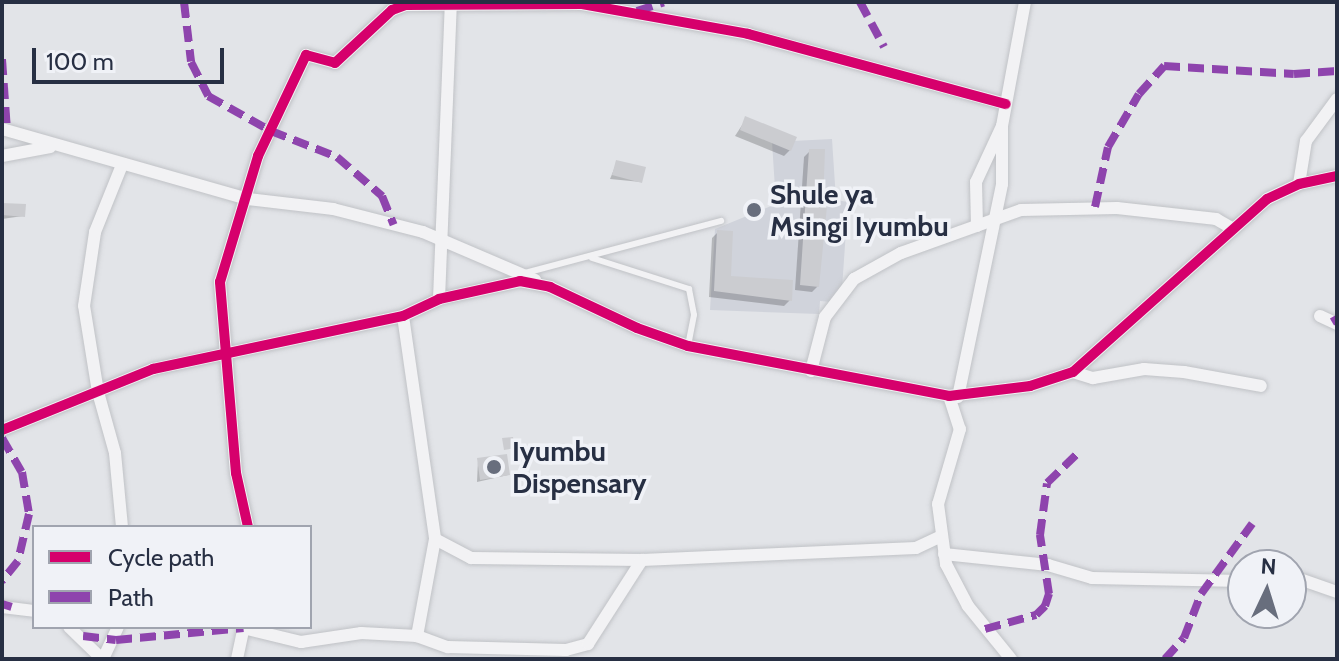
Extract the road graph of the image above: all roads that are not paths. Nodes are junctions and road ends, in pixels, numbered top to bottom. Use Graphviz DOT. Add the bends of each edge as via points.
graph roads {
  1 [pos="1025,2"];
  2 [pos="451,4"];
  3 [pos="1337,99"];
  4 [pos="1006,104"];
  5 [pos="1002,126"];
  6 [pos="2,129"];
  7 [pos="53,147"];
  8 [pos="2,156"];
  9 [pos="122,165"];
  10 [pos="1337,176"];
  11 [pos="1299,184"];
  12 [pos="248,199"];
  13 [pos="721,221"];
  14 [pos="991,222"];
  15 [pos="977,226"];
  16 [pos="1233,229"];
  17 [pos="444,241"];
  18 [pos="588,257"];
  19 [pos="525,273"];
  20 [pos="537,282"];
  21 [pos="439,299"];
  22 [pos="403,316"];
  23 [pos="1320,316"];
  24 [pos="1337,324"];
  25 [pos="688,346"];
  26 [pos="224,355"];
  27 [pos="811,371"];
  28 [pos="1073,372"];
  29 [pos="1261,386"];
  30 [pos="98,392"];
  31 [pos="953,397"];
  32 [pos="2,430"];
  33 [pos="122,525"];
  34 [pos="248,525"];
  35 [pos="940,537"];
  36 [pos="435,539"];
  37 [pos="944,554"];
  38 [pos="642,560"];
  39 [pos="1227,581"];
  40 [pos="1307,582"];
  41 [pos="1337,592"];
  42 [pos="2,607"];
  43 [pos="32,611"];
  44 [pos="71,629"];
  45 [pos="117,629"];
  46 [pos="244,629"];
  47 [pos="248,629"];
  48 [pos="417,636"];
  49 [pos="563,655"];
  50 [pos="103,659"];
  51 [pos="237,659"];
  52 [pos="1011,659"];
  1 -- 4 [label="street"];
  2 -- 4 [label="street" via="582,4 637,11 689,27 748,34"];
  2 -- 12 [label="street" via="398,7 335,63 310,55 302,58 258,156"];
  2 -- 17 [label="street"];
  3 -- 11 [label="street" via="1306,141"];
  4 -- 5 [label="street"];
  5 -- 14 [label="street" via="1002,184"];
  5 -- 15 [label="street" via="976,182"];
  6 -- 7 [label="street"];
  7 -- 8 [label="street"];
  7 -- 9 [label="street"];
  9 -- 12 [label="street"];
  9 -- 30 [label="street" via="95,232 84,306"];
  10 -- 11 [label="street"];
  11 -- 16 [label="street" via="1267,199"];
  12 -- 17 [label="street" via="333,209"];
  12 -- 26 [label="street" via="220,282"];
  13 -- 18 [label="lane"];
  14 -- 15 [label="street"];
  14 -- 16 [label="street" via="1027,209 1095,207 1216,219"];
  14 -- 31 [label="street" via="978,320"];
  15 -- 27 [label="street" via="901,253 854,279 825,317"];
  16 -- 28 [label="street"];
  17 -- 19 [label="street"];
  17 -- 21 [label="street"];
  18 -- 19 [label="lane"];
  18 -- 25 [label="lane" via="689,289 694,315"];
  19 -- 20 [label="street"];
  20 -- 21 [label="street"];
  20 -- 25 [label="street"];
  21 -- 22 [label="street"];
  22 -- 26 [label="street"];
  22 -- 36 [label="street"];
  23 -- 24 [label="street"];
  25 -- 27 [label="street"];
  26 -- 30 [label="street" via="153,369"];
  26 -- 34 [label="street" via="236,473"];
  27 -- 31 [label="street"];
  28 -- 29 [label="street" via="1093,378 1144,369"];
  28 -- 31 [label="street" via="1030,386"];
  30 -- 32 [label="street"];
  30 -- 33 [label="street" via="115,453"];
  31 -- 35 [label="street" via="960,429 938,504"];
  35 -- 37 [label="street"];
  35 -- 38 [label="street" via="916,548"];
  36 -- 38 [label="street" via="471,558"];
  36 -- 48 [label="street"];
  37 -- 39 [label="street" via="1048,565 1092,578"];
  37 -- 52 [label="street" via="968,606"];
  38 -- 49 [label="street" via="588,644"];
  40 -- 41 [label="street"];
  42 -- 43 [label="street"];
  44 -- 50 [label="street"];
  45 -- 50 [label="street"];
  46 -- 51 [label="street"];
  47 -- 48 [label="street" via="301,642 361,633"];
  48 -- 49 [label="street" via="448,647"];
}
